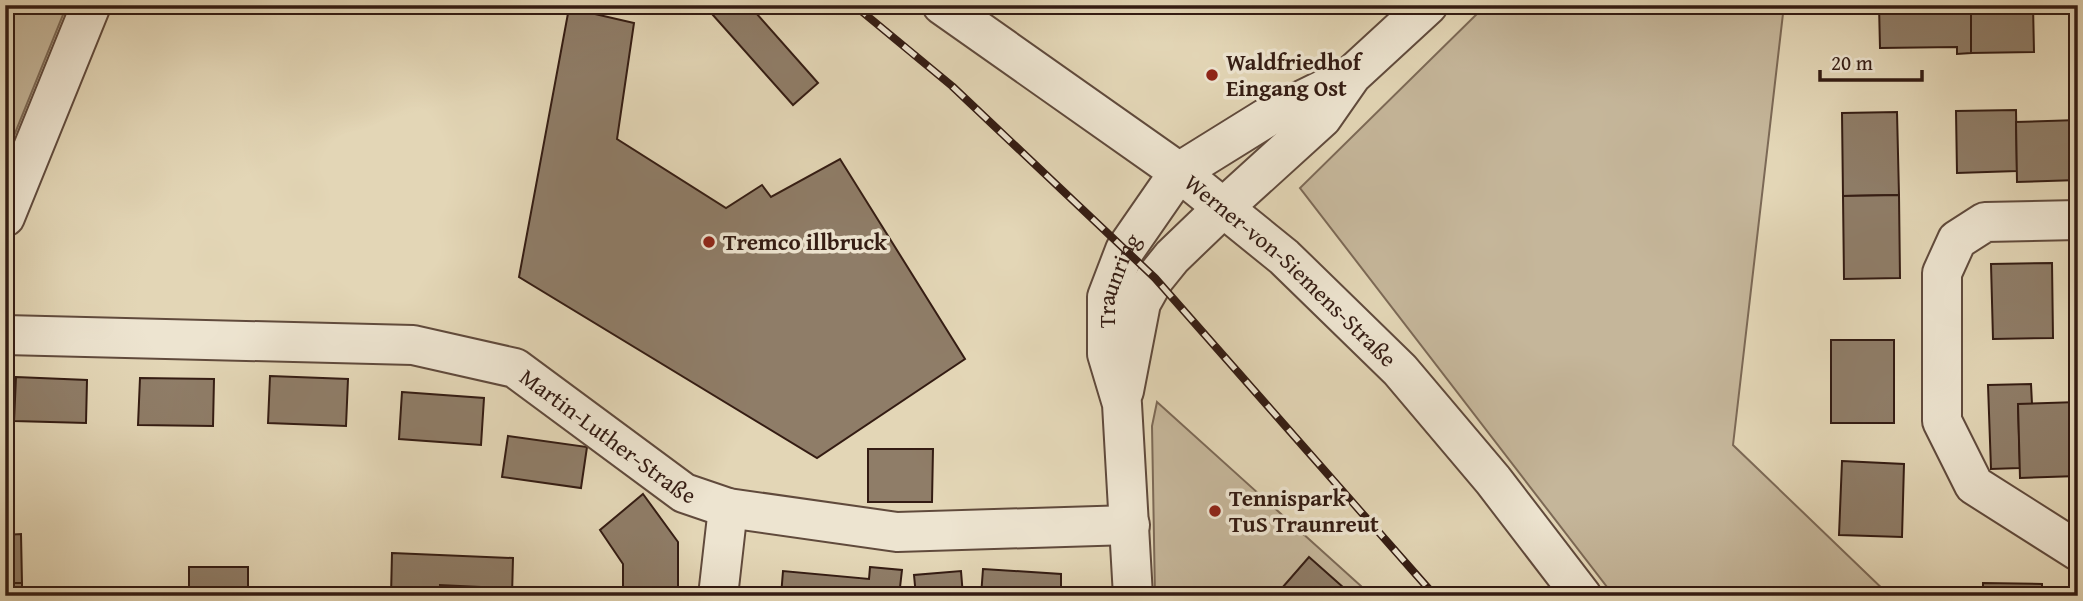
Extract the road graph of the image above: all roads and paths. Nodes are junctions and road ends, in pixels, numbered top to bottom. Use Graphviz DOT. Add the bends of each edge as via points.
graph roads {
  1 [pos="91,5"];
  2 [pos="942,5"];
  3 [pos="1428,5"];
  4 [pos="1352,75"];
  5 [pos="1179,172"];
  6 [pos="1224,207"];
  7 [pos="5,216"];
  8 [pos="2078,220"];
  9 [pos="5,335"];
  10 [pos="1122,404"];
  11 [pos="727,508"];
  12 [pos="1130,525"];
  13 [pos="2078,551"];
  14 [pos="718,596"];
  15 [pos="1133,596"];
  16 [pos="1582,596"];
  1 -- 7 [label="street"];
  2 -- 5 [label="street, Werner-von-Siemens-Straße"];
  3 -- 4 [label="street"];
  4 -- 5 [label="street" via="1266,118"];
  4 -- 6 [label="street, Traunring" via="1322,118"];
  5 -- 6 [label="street, Werner-von-Siemens-Straße"];
  5 -- 10 [label="street, Traunring" via="1125,250 1107,297 1107,354"];
  6 -- 10 [label="street, Traunring" via="1172,257 1141,303"];
  6 -- 16 [label="street, Werner-von-Siemens-Straße" via="1284,257 1400,370"];
  8 -- 13 [label="street" via="1985,222 1957,240 1942,273 1942,421 1973,485"];
  9 -- 11 [label="street, Martin-Luther-Straße" via="413,345 514,368 684,493"];
  10 -- 12 [label="street, Traunring"];
  11 -- 12 [label="street, Martin-Luther-Straße" via="897,532"];
  11 -- 14 [label="street"];
  12 -- 15 [label="street, Traunring"];
}
